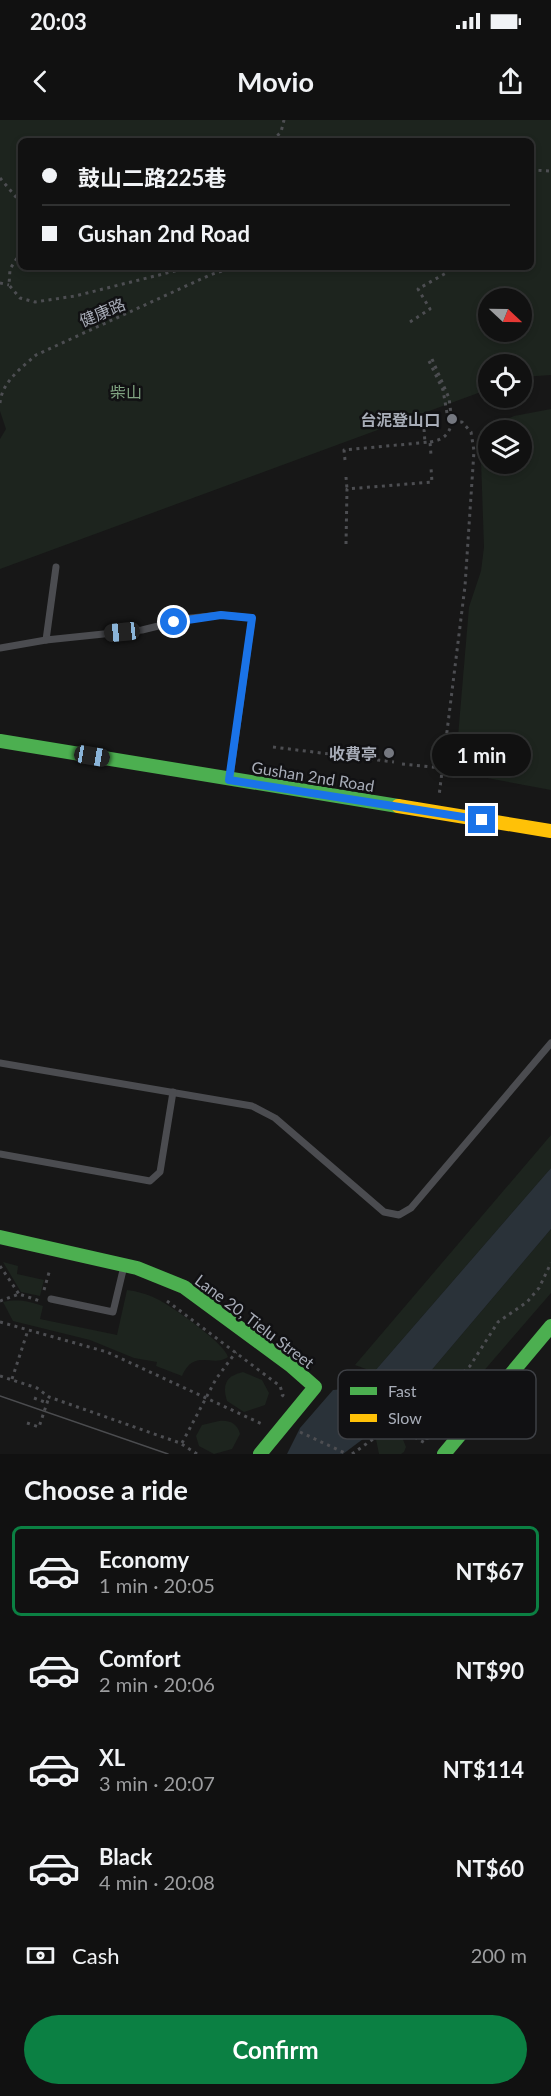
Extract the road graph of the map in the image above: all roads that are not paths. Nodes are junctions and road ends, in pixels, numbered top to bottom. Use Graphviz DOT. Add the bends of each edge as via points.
graph roads {
  1 [pos="56,567"];
  2 [pos="45,640"];
  3 [pos="0,648"];
  4 [pos="0,741"];
  5 [pos="229,780"];
  6 [pos="551,831"];
  7 [pos="551,1043"];
  8 [pos="0,1063"];
  9 [pos="173,1092"];
  10 [pos="0,1154"];
  11 [pos="0,1237"];
  12 [pos="124,1266"];
  13 [pos="51,1299"];
  14 [pos="551,1326"];
  15 [pos="514,1370"];
  16 [pos="447,1450"];
  17 [pos="261,1454"];
  18 [pos="462,1454"];
  1 -- 2 [label="lane"];
  2 -- 3 [label="lane"];
  2 -- 5 [label="lane" via="142,630 191,618 252,618"];
  4 -- 5 [label="street, Gushan 2nd Road"];
  5 -- 6 [label="street, Gushan 2nd Road"];
  7 -- 9 [label="lane" via="411,1208 399,1215 384,1212 275,1118 252,1106"];
  8 -- 9 [label="lane"];
  9 -- 10 [label="lane" via="160,1172 150,1182"];
  11 -- 12 [label="street, Lane 20, Tielu Street"];
  12 -- 13 [label="lane" via="113,1312"];
  12 -- 17 [label="street, Lane 20, Tielu Street" via="184,1287 315,1387"];
  14 -- 15 [label="street"];
  16 -- 18 [label="street"];
}
